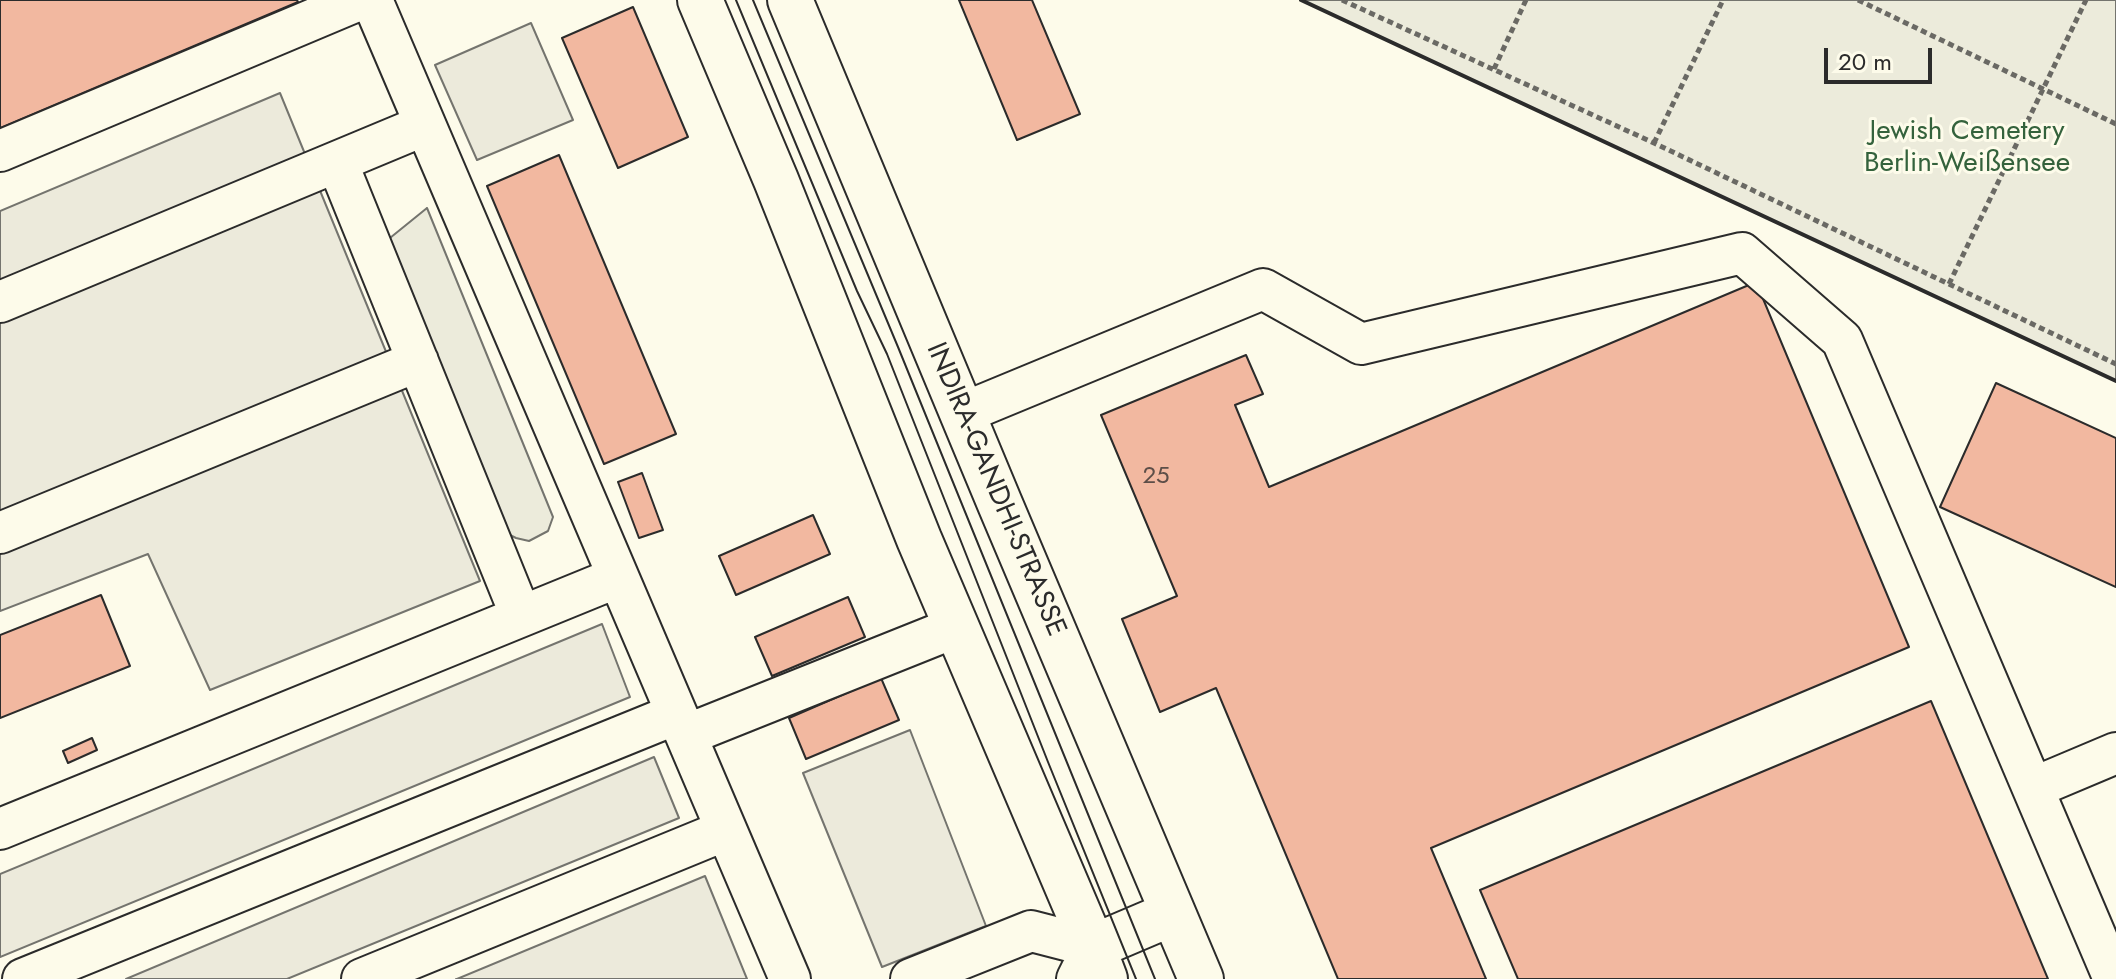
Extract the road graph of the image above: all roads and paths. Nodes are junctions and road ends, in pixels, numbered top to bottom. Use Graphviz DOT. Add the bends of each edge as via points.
graph roads {
  1 [pos="359,0"];
  2 [pos="372,0"];
  3 [pos="700,0"];
  4 [pos="790,0"];
  5 [pos="1342,0"];
  6 [pos="1526,0"];
  7 [pos="1723,0"];
  8 [pos="1858,0"];
  9 [pos="2086,0"];
  10 [pos="1494,69"];
  11 [pos="2043,88"];
  12 [pos="2116,124"];
  13 [pos="425,125"];
  14 [pos="1654,143"];
  15 [pos="0,151"];
  16 [pos="337,162"];
  17 [pos="1949,284"];
  18 [pos="0,302"];
  19 [pos="418,361"];
  20 [pos="2116,364"];
  21 [pos="963,413"];
  22 [pos="0,533"];
  23 [pos="618,577"];
  24 [pos="521,616"];
  25 [pos="956,627"];
  26 [pos="681,724"];
  27 [pos="2116,753"];
  28 [pos="2033,788"];
  29 [pos="0,829"];
  30 [pos="726,830"];
  31 [pos="1173,913"];
  32 [pos="1092,968"];
  33 [pos="23,979"];
  34 [pos="362,979"];
  35 [pos="790,979"];
  36 [pos="911,979"];
  37 [pos="1201,979"];
  38 [pos="2114,979"];
  1 -- 15 [label="lane"];
  2 -- 13 [label="lane"];
  3 -- 25 [label="main road"];
  4 -- 21 [label="main road, INDIRA-GANDHI-STRASSE"];
  5 -- 10 [label="path"];
  6 -- 10 [label="path"];
  7 -- 14 [label="path"];
  8 -- 11 [label="path"];
  9 -- 11 [label="path"];
  10 -- 14 [label="path"];
  11 -- 12 [label="path"];
  11 -- 17 [label="path"];
  13 -- 16 [label="lane"];
  13 -- 23 [label="lane"];
  14 -- 17 [label="path"];
  16 -- 18 [label="lane"];
  16 -- 19 [label="lane"];
  17 -- 20 [label="path"];
  19 -- 22 [label="lane"];
  19 -- 24 [label="lane"];
  21 -- 28 [label="lane" via="1263,289 1361,344 1742,253 1842,340"];
  21 -- 31 [label="main road, INDIRA-GANDHI-STRASSE"];
  23 -- 24 [label="lane"];
  23 -- 26 [label="lane"];
  24 -- 29 [label="lane"];
  25 -- 26 [label="lane"];
  25 -- 32 [label="main road"];
  26 -- 30 [label="lane"];
  26 -- 33 [label="lane"];
  27 -- 28 [label="lane"];
  28 -- 38 [label="lane"];
  30 -- 34 [label="lane"];
  30 -- 35 [label="lane"];
  31 -- 32 [label="main road"];
  31 -- 37 [label="main road, INDIRA-GANDHI-STRASSE"];
  32 -- 36 [label="lane" via="1031,931"];
}
